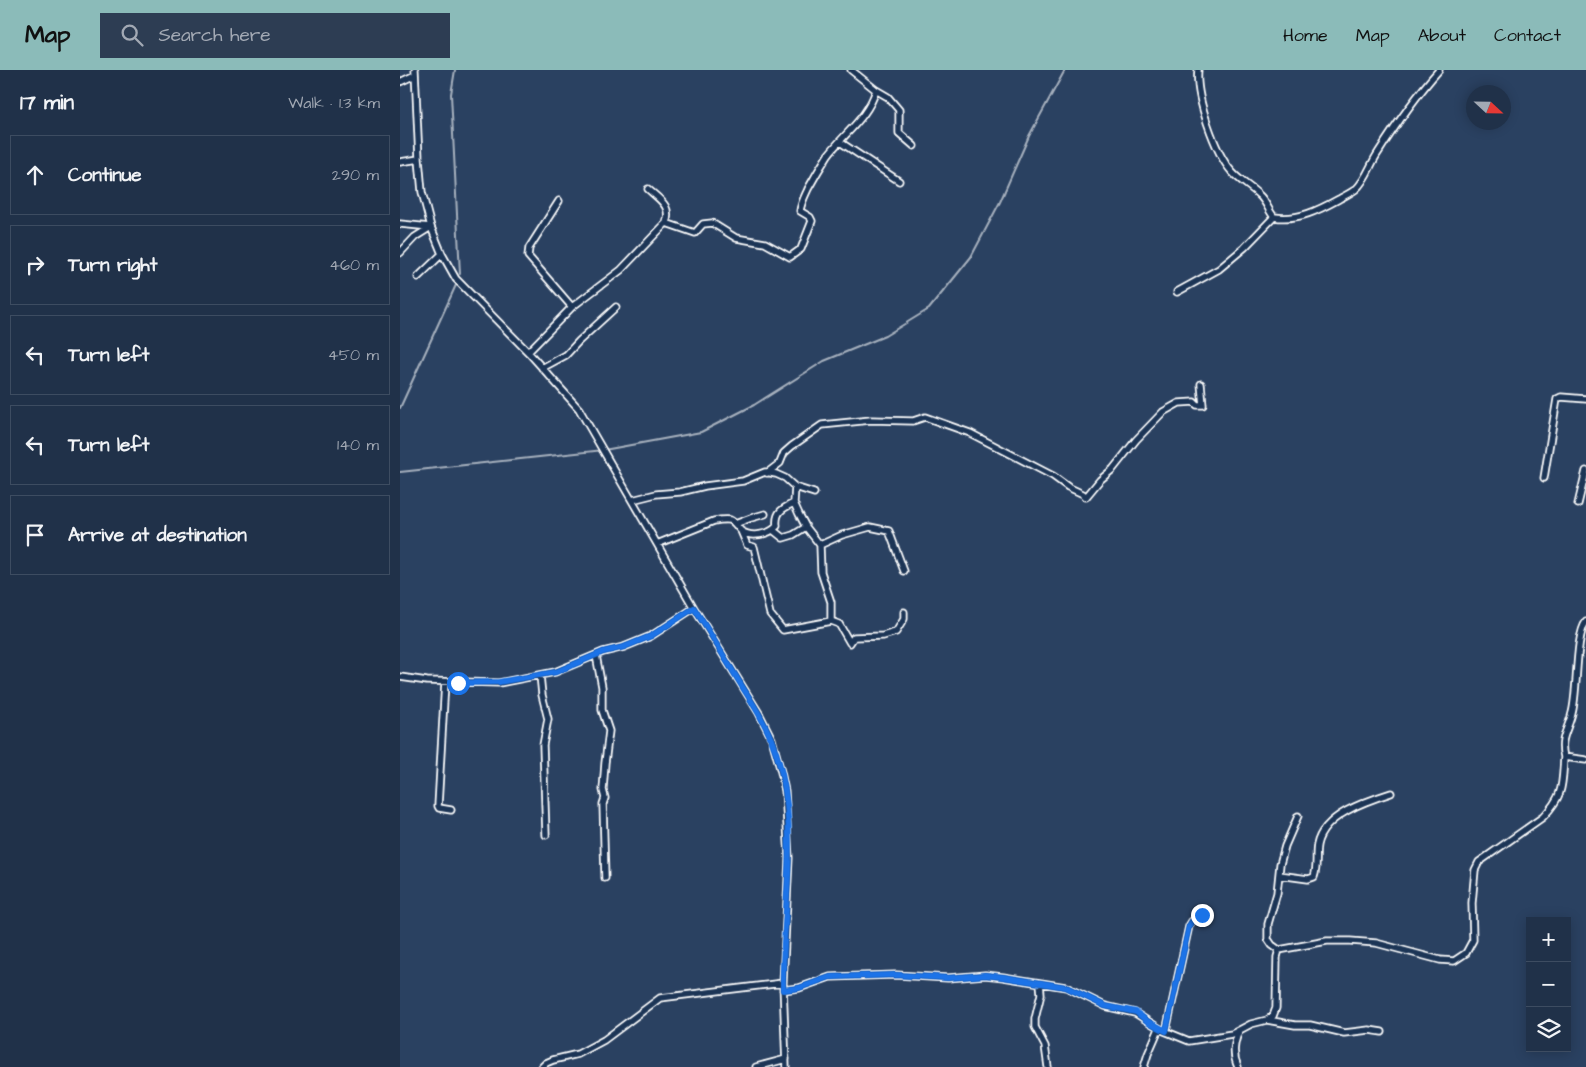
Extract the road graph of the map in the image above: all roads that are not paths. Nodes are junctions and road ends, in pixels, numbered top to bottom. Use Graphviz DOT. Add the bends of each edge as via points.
graph roads {
  1 [pos="851,70"];
  2 [pos="1198,70"];
  3 [pos="1439,70"];
  4 [pos="415,73"];
  5 [pos="400,82"];
  6 [pos="876,90"];
  7 [pos="840,142"];
  8 [pos="914,146"];
  9 [pos="419,159"];
  10 [pos="400,162"];
  11 [pos="899,181"];
  12 [pos="648,189"];
  13 [pos="559,201"];
  14 [pos="1274,217"];
  15 [pos="666,223"];
  16 [pos="400,224"];
  17 [pos="431,227"];
  18 [pos="400,253"];
  19 [pos="442,254"];
  20 [pos="418,277"];
  21 [pos="1177,292"];
  22 [pos="572,307"];
  23 [pos="616,307"];
  24 [pos="528,352"];
  25 [pos="542,368"];
  26 [pos="1201,384"];
  27 [pos="1586,400"];
  28 [pos="1586,471"];
  29 [pos="767,473"];
  30 [pos="1544,478"];
  31 [pos="795,486"];
  32 [pos="814,493"];
  33 [pos="632,500"];
  34 [pos="794,502"];
  35 [pos="1578,504"];
  36 [pos="765,514"];
  37 [pos="736,524"];
  38 [pos="806,527"];
  39 [pos="774,530"];
  40 [pos="742,531"];
  41 [pos="657,544"];
  42 [pos="820,545"];
  43 [pos="904,571"];
  44 [pos="694,608"];
  45 [pos="904,612"];
  46 [pos="832,621"];
  47 [pos="1586,622"];
  48 [pos="596,655"];
  49 [pos="540,674"];
  50 [pos="400,676"];
  51 [pos="445,682"];
  52 [pos="1564,757"];
  53 [pos="1586,760"];
  54 [pos="1391,793"];
  55 [pos="451,810"];
  56 [pos="1298,816"];
  57 [pos="546,835"];
  58 [pos="1280,875"];
  59 [pos="605,878"];
  60 [pos="1202,915"];
  61 [pos="1279,950"];
  62 [pos="783,983"];
  63 [pos="1040,983"];
  64 [pos="783,990"];
  65 [pos="1267,1020"];
  66 [pos="1164,1031"];
  67 [pos="1239,1031"];
  68 [pos="1382,1032"];
  69 [pos="786,1059"];
  70 [pos="542,1067"];
  71 [pos="756,1067"];
  72 [pos="786,1067"];
  73 [pos="1048,1067"];
  74 [pos="1144,1067"];
  75 [pos="1238,1067"];
  1 -- 6 [label="street"];
  2 -- 14 [label="street" via="1198,89 1219,150 1231,171 1259,195"];
  3 -- 14 [label="street" via="1408,107 1355,190 1300,216"];
  4 -- 5 [label="street"];
  4 -- 9 [label="street"];
  6 -- 7 [label="street" via="862,118"];
  6 -- 8 [label="street" via="888,97 899,110 899,133"];
  7 -- 11 [label="street"];
  7 -- 15 [label="street" via="828,155 800,205 800,211 812,221 801,249 790,257 765,243 736,238 712,223 703,224 695,233"];
  9 -- 10 [label="street"];
  9 -- 17 [label="street" via="422,192"];
  12 -- 15 [label="street" via="666,206"];
  13 -- 22 [label="street" via="529,248 528,256"];
  14 -- 21 [label="street" via="1219,269"];
  15 -- 22 [label="street" via="621,270"];
  16 -- 17 [label="street"];
  17 -- 18 [label="street" via="415,237"];
  17 -- 19 [label="street"];
  19 -- 20 [label="street"];
  19 -- 24 [label="street" via="456,279"];
  22 -- 24 [label="street"];
  23 -- 25 [label="street" via="566,356"];
  24 -- 25 [label="street"];
  25 -- 33 [label="street" via="579,409"];
  26 -- 29 [label="street" via="1203,405 1180,403 1163,412 1086,497 970,433 924,417 913,421 871,420 822,425 792,446 780,463"];
  27 -- 30 [label="street" via="1557,399"];
  28 -- 35 [label="street"];
  29 -- 31 [label="street" via="785,478"];
  29 -- 33 [label="street" via="743,481"];
  31 -- 32 [label="street"];
  31 -- 34 [label="street"];
  33 -- 41 [label="street"];
  34 -- 38 [label="street"];
  34 -- 39 [label="street" via="780,511"];
  36 -- 37 [label="street"];
  37 -- 40 [label="street"];
  37 -- 41 [label="street" via="731,520 714,521"];
  38 -- 39 [label="street" via="787,538"];
  38 -- 42 [label="street"];
  39 -- 40 [label="street" via="765,535"];
  40 -- 46 [label="street" via="747,544 754,547 770,614 783,630"];
  41 -- 44 [label="street"];
  42 -- 43 [label="street" via="870,527 889,531"];
  42 -- 46 [label="street" via="821,572 831,602"];
  44 -- 48 [label="street" via="651,636"];
  44 -- 62 [label="street" via="759,713 772,739 782,772 789,858"];
  45 -- 46 [label="street" via="904,619 896,632 854,637 850,643 839,624"];
  47 -- 52 [label="street" via="1580,641 1573,712 1562,741"];
  48 -- 49 [label="street" via="556,672"];
  48 -- 59 [label="street" via="602,710 609,731 603,790"];
  49 -- 51 [label="street" via="499,682"];
  49 -- 57 [label="street" via="548,719 543,745"];
  50 -- 51 [label="street"];
  51 -- 55 [label="street" via="438,806"];
  52 -- 53 [label="street"];
  52 -- 61 [label="street" via="1563,783 1551,808 1479,862 1475,870 1472,903 1473,940 1462,956 1454,961 1440,960 1376,943 1350,941 1328,941"];
  54 -- 58 [label="street" via="1347,810 1325,828 1317,844 1314,877"];
  56 -- 58 [label="street" via="1285,846"];
  58 -- 61 [label="street" via="1268,924 1268,939"];
  60 -- 66 [label="street" via="1189,926"];
  61 -- 65 [label="street" via="1276,957 1276,1008"];
  62 -- 64 [label="street"];
  62 -- 70 [label="street" via="660,998 604,1040"];
  63 -- 64 [label="street" via="985,975 948,978 896,975 830,977"];
  63 -- 66 [label="street" via="1066,987 1105,1006 1136,1012"];
  63 -- 73 [label="street" via="1035,1027 1045,1046"];
  64 -- 69 [label="street"];
  65 -- 67 [label="street"];
  65 -- 68 [label="street" via="1344,1033"];
  66 -- 67 [label="street" via="1189,1041"];
  66 -- 74 [label="street" via="1158,1031 1154,1037"];
  67 -- 75 [label="street" via="1234,1055"];
  69 -- 71 [label="street"];
  69 -- 72 [label="street"];
}
